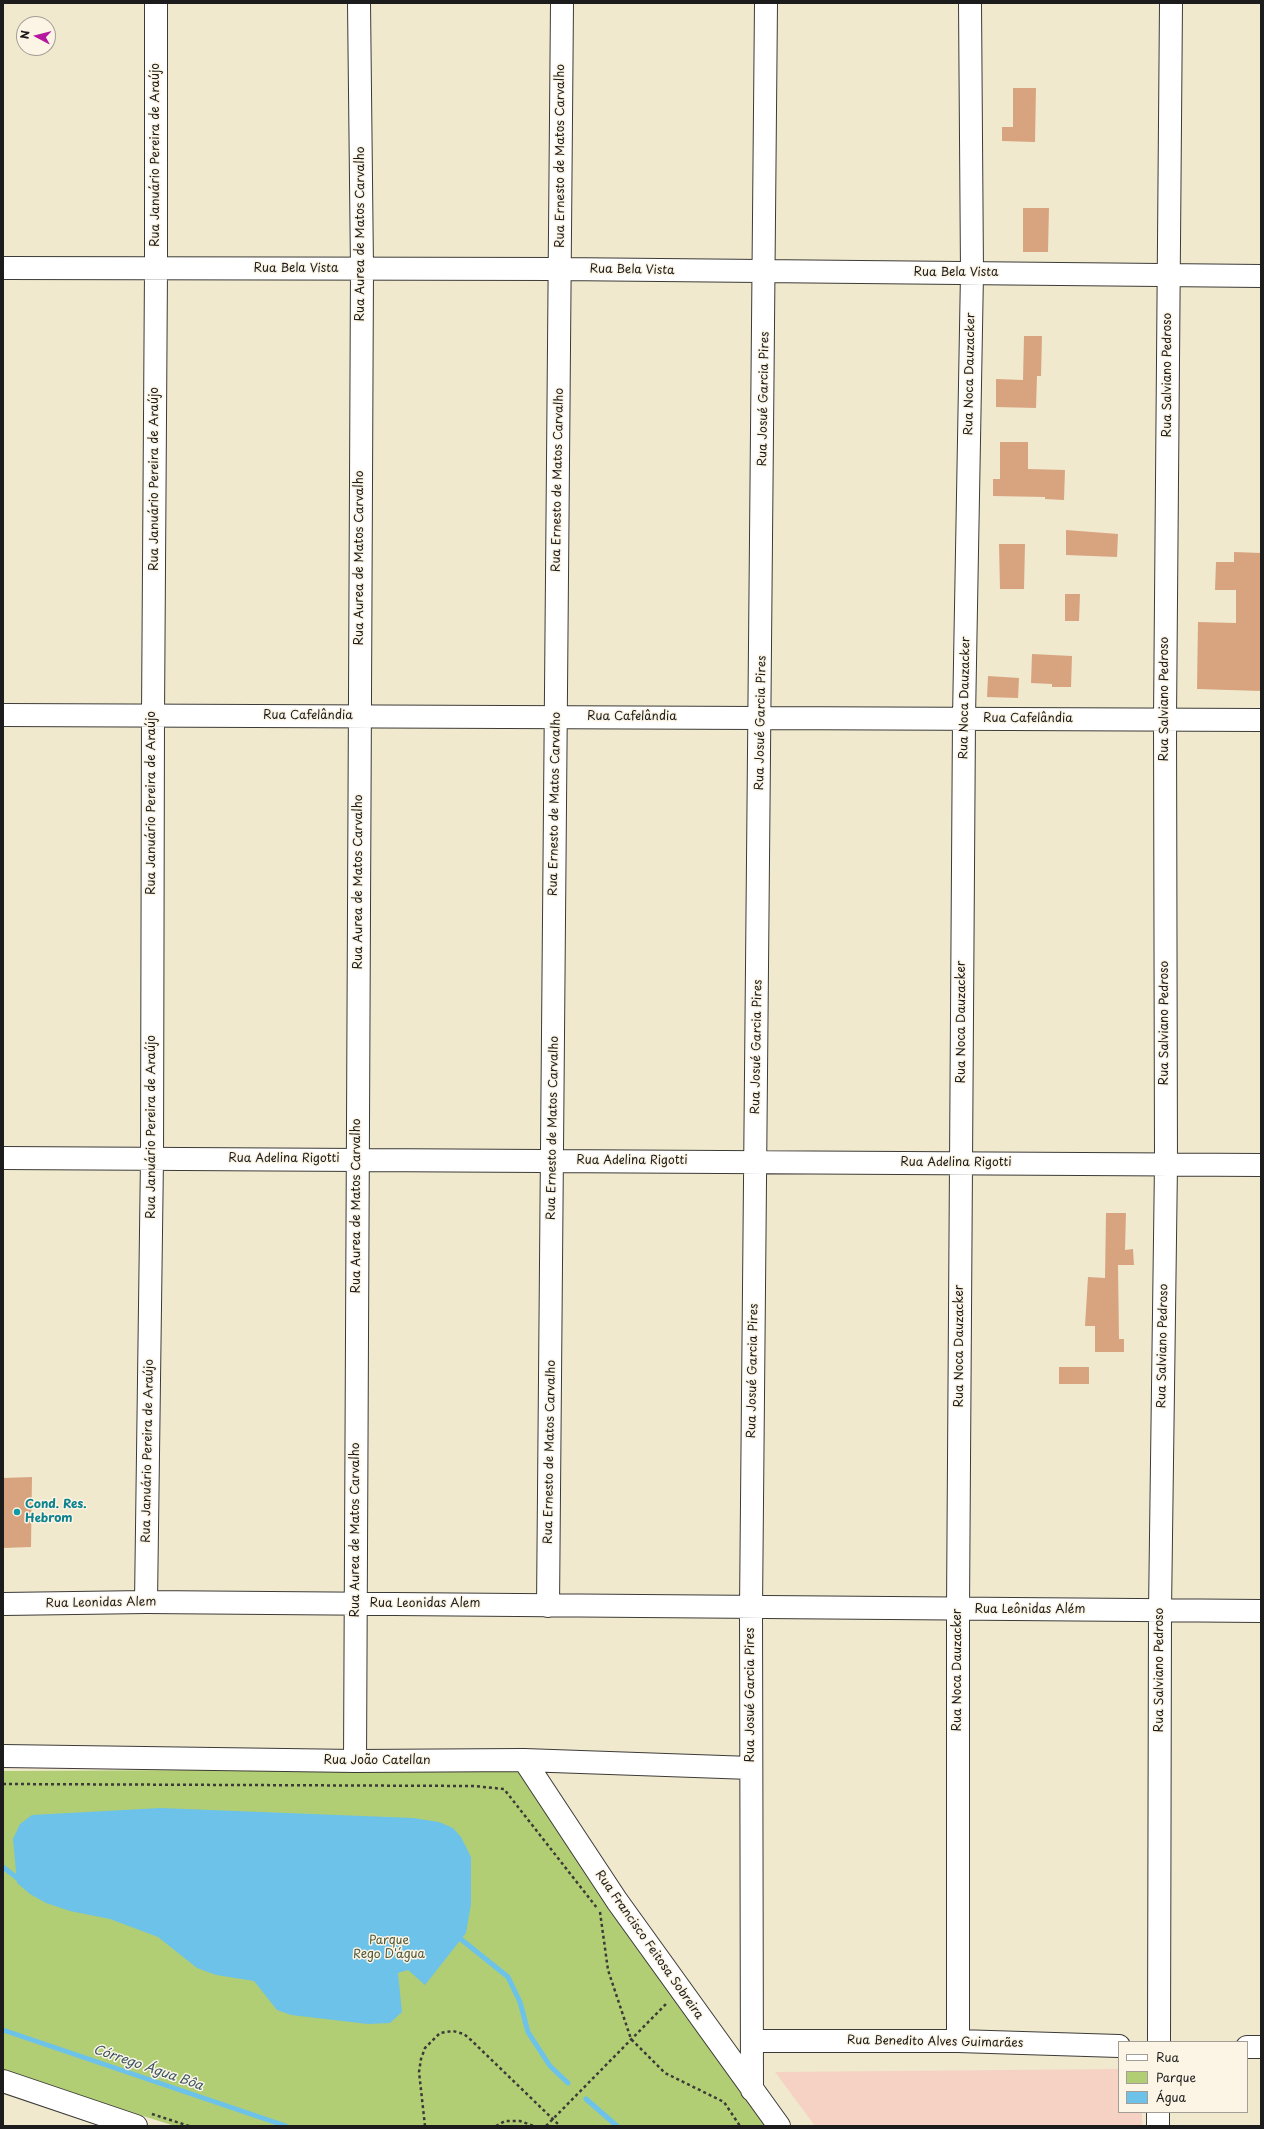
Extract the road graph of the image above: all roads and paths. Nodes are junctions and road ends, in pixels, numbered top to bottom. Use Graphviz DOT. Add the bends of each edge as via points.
graph roads {
  1 [pos="156,3"];
  2 [pos="359,3"];
  3 [pos="562,3"];
  4 [pos="766,3"];
  5 [pos="970,3"];
  6 [pos="1171,3"];
  7 [pos="3,268"];
  8 [pos="156,269"];
  9 [pos="362,269"];
  10 [pos="560,269"];
  11 [pos="765,272"];
  12 [pos="972,273"];
  13 [pos="1169,274"];
  14 [pos="1261,276"];
  15 [pos="3,715"];
  16 [pos="152,715"];
  17 [pos="359,716"];
  18 [pos="556,717"];
  19 [pos="761,718"];
  20 [pos="964,718"];
  21 [pos="1165,719"];
  22 [pos="1261,720"];
  23 [pos="3,1158"];
  24 [pos="152,1158"];
  25 [pos="357,1159"];
  26 [pos="552,1160"];
  27 [pos="755,1162"];
  28 [pos="961,1163"];
  29 [pos="1166,1164"];
  30 [pos="1261,1165"];
  31 [pos="146,1602"];
  32 [pos="3,1604"];
  33 [pos="355,1604"];
  34 [pos="548,1606"];
  35 [pos="751,1607"];
  36 [pos="958,1609"];
  37 [pos="1160,1611"];
  38 [pos="1261,1611"];
  39 [pos="3,1756"];
  40 [pos="524,1760"];
  41 [pos="355,1761"];
  42 [pos="751,1768"];
  43 [pos="3,1784"];
  44 [pos="680,1990"];
  45 [pos="631,2039"];
  46 [pos="958,2041"];
  47 [pos="1159,2041"];
  48 [pos="752,2042"];
  49 [pos="1118,2046"];
  50 [pos="1248,2047"];
  51 [pos="1261,2047"];
  52 [pos="3,2081"];
  53 [pos="752,2090"];
  54 [pos="1158,2113"];
  55 [pos="553,2119"];
  56 [pos="110,2122"];
  57 [pos="136,2126"];
  58 [pos="425,2126"];
  59 [pos="496,2126"];
  60 [pos="534,2126"];
  61 [pos="546,2126"];
  62 [pos="560,2126"];
  63 [pos="740,2126"];
  64 [pos="779,2126"];
  65 [pos="1158,2126"];
  1 -- 8 [label="street, Rua Januário Pereira de Araújo"];
  2 -- 9 [label="street, Rua Aurea de Matos Carvalho"];
  3 -- 10 [label="street, Rua Ernesto de Matos Carvalho"];
  4 -- 11 [label="street, Rua Josué Garcia Pires"];
  5 -- 12 [label="street, Rua Noca Dauzacker"];
  6 -- 13 [label="street, Rua Salviano Pedroso"];
  7 -- 8 [label="street, Rua Bela Vista"];
  8 -- 9 [label="street, Rua Bela Vista"];
  8 -- 16 [label="street, Rua Januário Pereira de Araújo"];
  9 -- 10 [label="street, Rua Bela Vista"];
  9 -- 17 [label="street, Rua Aurea de Matos Carvalho"];
  10 -- 11 [label="street, Rua Bela Vista"];
  10 -- 18 [label="street, Rua Ernesto de Matos Carvalho"];
  11 -- 12 [label="street, Rua Bela Vista"];
  11 -- 19 [label="street, Rua Josué Garcia Pires"];
  12 -- 13 [label="street, Rua Bela Vista"];
  12 -- 20 [label="street, Rua Noca Dauzacker"];
  13 -- 14 [label="street, Rua Bela Vista"];
  13 -- 21 [label="street, Rua Salviano Pedroso"];
  15 -- 16 [label="street, Rua Cafelândia"];
  16 -- 17 [label="street, Rua Cafelândia"];
  16 -- 24 [label="street, Rua Januário Pereira de Araújo"];
  17 -- 18 [label="street, Rua Cafelândia"];
  17 -- 25 [label="street, Rua Aurea de Matos Carvalho"];
  18 -- 19 [label="street, Rua Cafelândia"];
  18 -- 26 [label="street, Rua Ernesto de Matos Carvalho"];
  19 -- 20 [label="street, Rua Cafelândia"];
  19 -- 27 [label="street, Rua Josué Garcia Pires"];
  20 -- 21 [label="street, Rua Cafelândia"];
  20 -- 28 [label="street, Rua Noca Dauzacker"];
  21 -- 22 [label="street, Rua Cafelândia"];
  21 -- 29 [label="street, Rua Salviano Pedroso"];
  23 -- 24 [label="street, Rua Adelina Rigotti"];
  24 -- 25 [label="street, Rua Adelina Rigotti"];
  24 -- 31 [label="street, Rua Januário Pereira de Araújo"];
  25 -- 26 [label="street, Rua Adelina Rigotti"];
  25 -- 33 [label="street, Rua Aurea de Matos Carvalho"];
  26 -- 27 [label="street, Rua Adelina Rigotti"];
  26 -- 34 [label="street, Rua Ernesto de Matos Carvalho"];
  27 -- 28 [label="street, Rua Adelina Rigotti"];
  27 -- 35 [label="street, Rua Josué Garcia Pires"];
  28 -- 29 [label="street, Rua Adelina Rigotti"];
  28 -- 36 [label="street, Rua Noca Dauzacker"];
  29 -- 30 [label="street, Rua Adelina Rigotti"];
  29 -- 37 [label="street, Rua Salviano Pedroso"];
  31 -- 32 [label="street, Rua Leonidas Alem"];
  31 -- 33 [label="street, Rua Leonidas Alem"];
  33 -- 34 [label="street, Rua Leonidas Alem"];
  33 -- 41 [label="street, Rua Aurea de Matos Carvalho"];
  34 -- 35 [label="street, Rua Leonidas Alem"];
  35 -- 36 [label="street, Rua Leônidas Além"];
  35 -- 42 [label="street, Rua Josué Garcia Pires"];
  36 -- 37 [label="street, Rua Leônidas Além"];
  36 -- 46 [label="street, Rua Noca Dauzacker"];
  37 -- 38 [label="street, Rua Leônidas Além"];
  37 -- 47 [label="street, Rua Salviano Pedroso"];
  39 -- 41 [label="street, Rua João Catellan"];
  40 -- 41 [label="street, Rua João Catellan"];
  40 -- 42 [label="street, Rua João Catellan"];
  40 -- 44 [label="street, Rua Francisco Feitosa Sobreira" via="617,1901"];
  42 -- 48 [label="street, Rua Josué Garcia Pires"];
  43 -- 45 [label="path" via="474,1786 504,1789 600,1912 608,1970"];
  44 -- 45 [label="path"];
  44 -- 53 [label="street, Rua Francisco Feitosa Sobreira"];
  45 -- 55 [label="path"];
  45 -- 63 [label="path" via="665,2072 724,2102"];
  46 -- 48 [label="street, Rua Benedito Alves Guimarães"];
  46 -- 49 [label="street, Rua Benedito Alves Guimarães"];
  48 -- 53 [label="street, Rua Josué Garcia Pires"];
  50 -- 51 [label="street"];
  52 -- 56 [label="street"];
  53 -- 64 [label="street, Rua Francisco Feitosa Sobreira"];
  54 -- 65 [label="street"];
  55 -- 58 [label="path" via="471,2040 464,2034 453,2031 440,2033 425,2048 421,2059 419,2072"];
  55 -- 61 [label="path"];
  55 -- 62 [label="path"];
  56 -- 57 [label="street"];
  59 -- 60 [label="path" via="505,2121 520,2121"];
}
